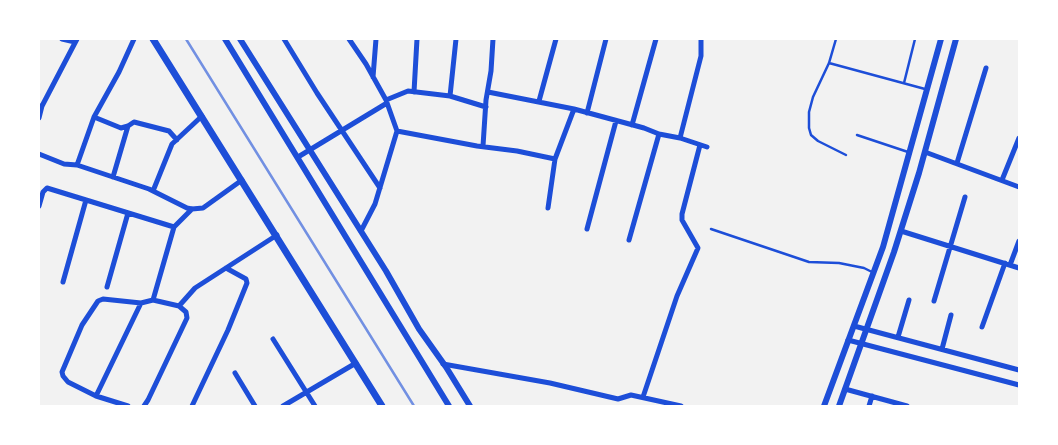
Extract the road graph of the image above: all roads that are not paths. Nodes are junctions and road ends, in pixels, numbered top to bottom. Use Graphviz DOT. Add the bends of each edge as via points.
graph roads {
  1 [pos="62,39"];
  2 [pos="134,39"];
  3 [pos="153,39"];
  4 [pos="225,39"];
  5 [pos="240,39"];
  6 [pos="284,39"];
  7 [pos="349,39"];
  8 [pos="376,39"];
  9 [pos="417,39"];
  10 [pos="456,39"];
  11 [pos="493,39"];
  12 [pos="556,39"];
  13 [pos="606,39"];
  14 [pos="656,39"];
  15 [pos="701,39"];
  16 [pos="836,39"];
  17 [pos="915,39"];
  18 [pos="941,39"];
  19 [pos="956,39"];
  20 [pos="76,40"];
  21 [pos="829,63"];
  22 [pos="986,68"];
  23 [pos="373,77"];
  24 [pos="904,83"];
  25 [pos="926,90"];
  26 [pos="414,92"];
  27 [pos="488,92"];
  28 [pos="450,96"];
  29 [pos="386,101"];
  30 [pos="539,101"];
  31 [pos="40,106"];
  32 [pos="486,107"];
  33 [pos="574,109"];
  34 [pos="587,113"];
  35 [pos="202,116"];
  36 [pos="94,117"];
  37 [pos="39,118"];
  38 [pos="616,120"];
  39 [pos="632,125"];
  40 [pos="128,126"];
  41 [pos="342,129"];
  42 [pos="397,131"];
  43 [pos="659,134"];
  44 [pos="857,135"];
  45 [pos="680,138"];
  46 [pos="1019,138"];
  47 [pos="177,140"];
  48 [pos="700,145"];
  49 [pos="482,146"];
  50 [pos="707,147"];
  51 [pos="310,150"];
  52 [pos="909,152"];
  53 [pos="925,152"];
  54 [pos="39,154"];
  55 [pos="846,155"];
  56 [pos="298,157"];
  57 [pos="555,159"];
  58 [pos="957,163"];
  59 [pos="77,165"];
  60 [pos="114,177"];
  61 [pos="242,180"];
  62 [pos="1002,180"];
  63 [pos="1019,187"];
  64 [pos="380,188"];
  65 [pos="153,191"];
  66 [pos="965,197"];
  67 [pos="86,200"];
  68 [pos="39,206"];
  69 [pos="548,208"];
  70 [pos="192,209"];
  71 [pos="128,213"];
  72 [pos="174,227"];
  73 [pos="711,228"];
  74 [pos="587,229"];
  75 [pos="361,231"];
  76 [pos="901,231"];
  77 [pos="277,236"];
  78 [pos="886,238"];
  79 [pos="630,240"];
  80 [pos="1019,241"];
  81 [pos="898,242"];
  82 [pos="950,246"];
  83 [pos="1008,264"];
  84 [pos="226,268"];
  85 [pos="1019,268"];
  86 [pos="874,272"];
  87 [pos="63,282"];
  88 [pos="107,287"];
  89 [pos="153,300"];
  90 [pos="909,300"];
  91 [pos="934,301"];
  92 [pos="141,303"];
  93 [pos="179,306"];
  94 [pos="950,315"];
  95 [pos="854,326"];
  96 [pos="982,327"];
  97 [pos="866,329"];
  98 [pos="898,337"];
  99 [pos="273,339"];
  100 [pos="848,340"];
  101 [pos="861,344"];
  102 [pos="942,349"];
  103 [pos="356,363"];
  104 [pos="444,364"];
  105 [pos="1019,370"];
  106 [pos="235,373"];
  107 [pos="1019,386"];
  108 [pos="845,389"];
  109 [pos="306,392"];
  110 [pos="96,396"];
  111 [pos="872,396"];
  112 [pos="643,397"];
  113 [pos="128,406"];
  114 [pos="144,406"];
  115 [pos="192,406"];
  116 [pos="255,406"];
  117 [pos="283,406"];
  118 [pos="315,406"];
  119 [pos="382,406"];
  120 [pos="449,406"];
  121 [pos="470,406"];
  122 [pos="681,406"];
  123 [pos="824,406"];
  124 [pos="838,406"];
  125 [pos="869,406"];
  126 [pos="907,406"];
  1 -- 20 [label="street"];
  2 -- 36 [label="street" via="120,72"];
  3 -- 35 [label="main road"];
  4 -- 56 [label="street"];
  5 -- 51 [label="street"];
  6 -- 41 [label="street"];
  7 -- 23 [label="street"];
  8 -- 23 [label="street"];
  9 -- 26 [label="street"];
  10 -- 28 [label="street"];
  11 -- 27 [label="street"];
  12 -- 30 [label="street"];
  13 -- 34 [label="street"];
  14 -- 39 [label="street"];
  15 -- 45 [label="street" via="701,56"];
  16 -- 21 [label="lane"];
  17 -- 24 [label="lane"];
  18 -- 25 [label="street"];
  19 -- 53 [label="street"];
  20 -- 31 [label="street"];
  21 -- 24 [label="lane"];
  21 -- 55 [label="lane" via="812,98 808,128 818,141"];
  22 -- 58 [label="street"];
  23 -- 29 [label="street"];
  24 -- 25 [label="lane"];
  25 -- 52 [label="street"];
  26 -- 28 [label="street"];
  26 -- 29 [label="street" via="408,91"];
  27 -- 30 [label="street"];
  27 -- 32 [label="street"];
  28 -- 32 [label="street"];
  29 -- 41 [label="street"];
  29 -- 42 [label="street"];
  30 -- 33 [label="street"];
  31 -- 37 [label="street"];
  32 -- 49 [label="street"];
  33 -- 34 [label="street"];
  33 -- 57 [label="street"];
  34 -- 38 [label="street"];
  35 -- 47 [label="street"];
  35 -- 61 [label="main road"];
  36 -- 40 [label="street" via="121,128"];
  36 -- 59 [label="street"];
  38 -- 39 [label="street"];
  38 -- 74 [label="street"];
  39 -- 43 [label="street"];
  40 -- 47 [label="street" via="134,122 152,126 169,131"];
  40 -- 60 [label="street"];
  41 -- 51 [label="street"];
  41 -- 64 [label="street"];
  42 -- 49 [label="street"];
  42 -- 64 [label="street"];
  43 -- 45 [label="street"];
  43 -- 79 [label="street"];
  44 -- 52 [label="lane"];
  45 -- 48 [label="street"];
  46 -- 62 [label="street"];
  47 -- 65 [label="street" via="172,144"];
  48 -- 50 [label="street"];
  48 -- 112 [label="street" via="682,214 682,220 698,248 677,296"];
  49 -- 57 [label="street"];
  51 -- 56 [label="street"];
  51 -- 75 [label="street"];
  52 -- 78 [label="street"];
  53 -- 58 [label="street"];
  53 -- 76 [label="street"];
  54 -- 59 [label="street" via="64,164"];
  56 -- 120 [label="street"];
  57 -- 69 [label="street"];
  58 -- 62 [label="street"];
  59 -- 60 [label="street"];
  60 -- 65 [label="street"];
  61 -- 70 [label="street" via="203,208"];
  61 -- 77 [label="main road"];
  62 -- 63 [label="street"];
  64 -- 75 [label="street"];
  65 -- 70 [label="street"];
  66 -- 82 [label="street"];
  67 -- 68 [label="street" via="47,188"];
  67 -- 71 [label="street"];
  67 -- 87 [label="street"];
  70 -- 72 [label="street"];
  71 -- 72 [label="street"];
  71 -- 88 [label="street"];
  72 -- 89 [label="street"];
  73 -- 86 [label="lane" via="809,262 839,263"];
  75 -- 104 [label="street" via="419,329"];
  76 -- 81 [label="street"];
  76 -- 82 [label="street"];
  77 -- 84 [label="street"];
  77 -- 103 [label="main road"];
  78 -- 81 [label="street"];
  78 -- 86 [label="street"];
  80 -- 83 [label="street"];
  81 -- 97 [label="street"];
  82 -- 83 [label="street"];
  82 -- 91 [label="street"];
  83 -- 85 [label="street"];
  83 -- 96 [label="street"];
  84 -- 93 [label="street" via="195,288"];
  84 -- 115 [label="street" via="246,279 247,283"];
  86 -- 95 [label="street"];
  89 -- 92 [label="street"];
  89 -- 93 [label="street"];
  90 -- 98 [label="street"];
  92 -- 110 [label="street"];
  92 -- 110 [label="street" via="103,299 98,301 82,325 62,372 68,382"];
  93 -- 114 [label="street" via="187,318"];
  94 -- 102 [label="street"];
  95 -- 97 [label="street"];
  95 -- 100 [label="street"];
  97 -- 98 [label="street"];
  97 -- 101 [label="street"];
  98 -- 102 [label="street"];
  99 -- 109 [label="street"];
  100 -- 101 [label="street"];
  100 -- 123 [label="street"];
  101 -- 107 [label="street"];
  101 -- 108 [label="street"];
  102 -- 105 [label="street"];
  103 -- 109 [label="street"];
  103 -- 119 [label="main road"];
  104 -- 112 [label="street" via="618,398 628,395"];
  104 -- 121 [label="street"];
  106 -- 116 [label="street"];
  108 -- 111 [label="street"];
  108 -- 124 [label="street"];
  109 -- 117 [label="street"];
  109 -- 118 [label="street"];
  110 -- 113 [label="street"];
  111 -- 125 [label="street"];
  111 -- 126 [label="street"];
  112 -- 122 [label="street"];
}
